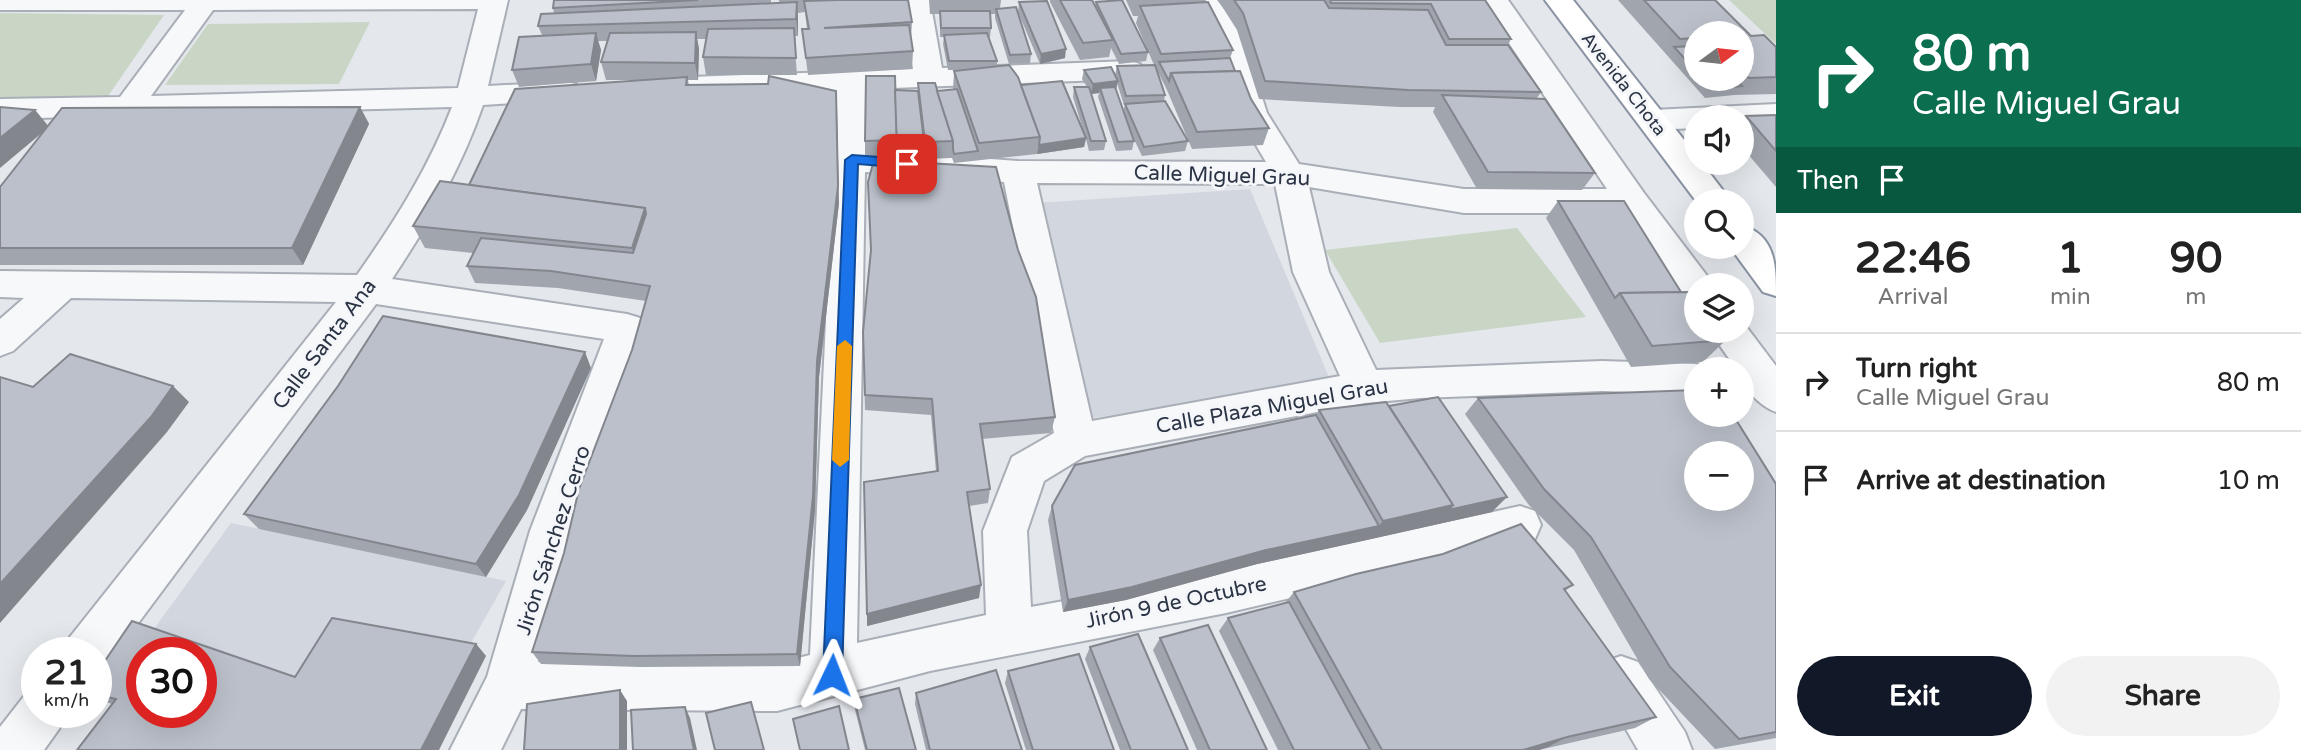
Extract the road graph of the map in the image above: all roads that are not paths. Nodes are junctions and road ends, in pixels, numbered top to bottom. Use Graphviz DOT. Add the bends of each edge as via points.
graph roads {
  1 [pos="494,0"];
  2 [pos="916,0"];
  3 [pos="1203,0"];
  4 [pos="1494,0"];
  5 [pos="1559,0"];
  6 [pos="0,2"];
  7 [pos="204,3"];
  8 [pos="1130,70"];
  9 [pos="929,75"];
  10 [pos="852,78"];
  11 [pos="634,88"];
  12 [pos="594,90"];
  13 [pos="471,96"];
  14 [pos="128,107"];
  15 [pos="86,108"];
  16 [pos="0,109"];
  17 [pos="1776,114"];
  18 [pos="1754,115"];
  19 [pos="1684,119"];
  20 [pos="1653,120"];
  21 [pos="57,135"];
  22 [pos="852,160"];
  23 [pos="1018,172"];
  24 [pos="1289,173"];
  25 [pos="1705,189"];
  26 [pos="1632,201"];
  27 [pos="1754,254"];
  28 [pos="1686,273"];
  29 [pos="1776,283"];
  30 [pos="0,284"];
  31 [pos="62,285"];
  32 [pos="367,289"];
  33 [pos="0,341"];
  34 [pos="1737,343"];
  35 [pos="1684,379"];
  36 [pos="1421,382"];
  37 [pos="1765,384"];
  38 [pos="1366,387"];
  39 [pos="1451,426"];
  40 [pos="1076,441"];
  41 [pos="1519,525"];
  42 [pos="1010,635"];
  43 [pos="99,637"];
  44 [pos="1601,649"];
  45 [pos="832,675"];
  46 [pos="508,685"];
  47 [pos="30,728"];
  48 [pos="13,750"];
  49 [pos="475,750"];
  50 [pos="1667,750"];
  1 -- 7 [label="street"];
  1 -- 13 [label="street, Calle Santa Ana"];
  2 -- 9 [label="street"];
  3 -- 24 [label="street" via="1227,31 1252,113"];
  4 -- 26 [label="street"];
  5 -- 20 [label="highway, Avenida Chota"];
  6 -- 7 [label="street"];
  7 -- 14 [label="street"];
  8 -- 9 [label="street"];
  9 -- 10 [label="street"];
  10 -- 11 [label="street"];
  10 -- 22 [label="street"];
  12 -- 13 [label="street"];
  13 -- 14 [label="street"];
  13 -- 32 [label="street, Calle Santa Ana" via="450,154 416,216"];
  14 -- 15 [label="street"];
  15 -- 16 [label="street"];
  15 -- 21 [label="street"];
  17 -- 18 [label="street"];
  19 -- 20 [label="street"];
  20 -- 25 [label="highway, Avenida Chota"];
  22 -- 23 [label="street, Calle Miguel Grau"];
  22 -- 45 [label="street"];
  23 -- 24 [label="street, Calle Miguel Grau"];
  23 -- 40 [label="street"];
  24 -- 26 [label="street, Calle Miguel Grau" via="1464,201"];
  24 -- 38 [label="street" via="1311,272"];
  26 -- 28 [label="street"];
  27 -- 29 [label="highway"];
  30 -- 31 [label="street"];
  31 -- 32 [label="street"];
  31 -- 33 [label="street"];
  32 -- 43 [label="street, Calle Santa Ana"];
  32 -- 46 [label="street, Jirón Sánchez Cerro" via="627,328 552,531"];
  34 -- 37 [label="street"];
  35 -- 36 [label="street, Calle Plaza Miguel Grau" via="1602,376"];
  36 -- 38 [label="street, Calle Plaza Miguel Grau"];
  36 -- 39 [label="street"];
  38 -- 40 [label="street, Calle Plaza Miguel Grau"];
  40 -- 42 [label="street, Calle Plaza Miguel Grau" via="1027,470 1005,531"];
  41 -- 42 [label="street, Jirón 9 de Octubre" via="1226,592"];
  42 -- 45 [label="street, Jirón 9 de Octubre" via="930,648"];
  44 -- 50 [label="street"];
  45 -- 46 [label="street, Jirón 9 de Octubre" via="777,687"];
  46 -- 49 [label="street, Jirón Sánchez Cerro"];
  47 -- 48 [label="street"];
}
